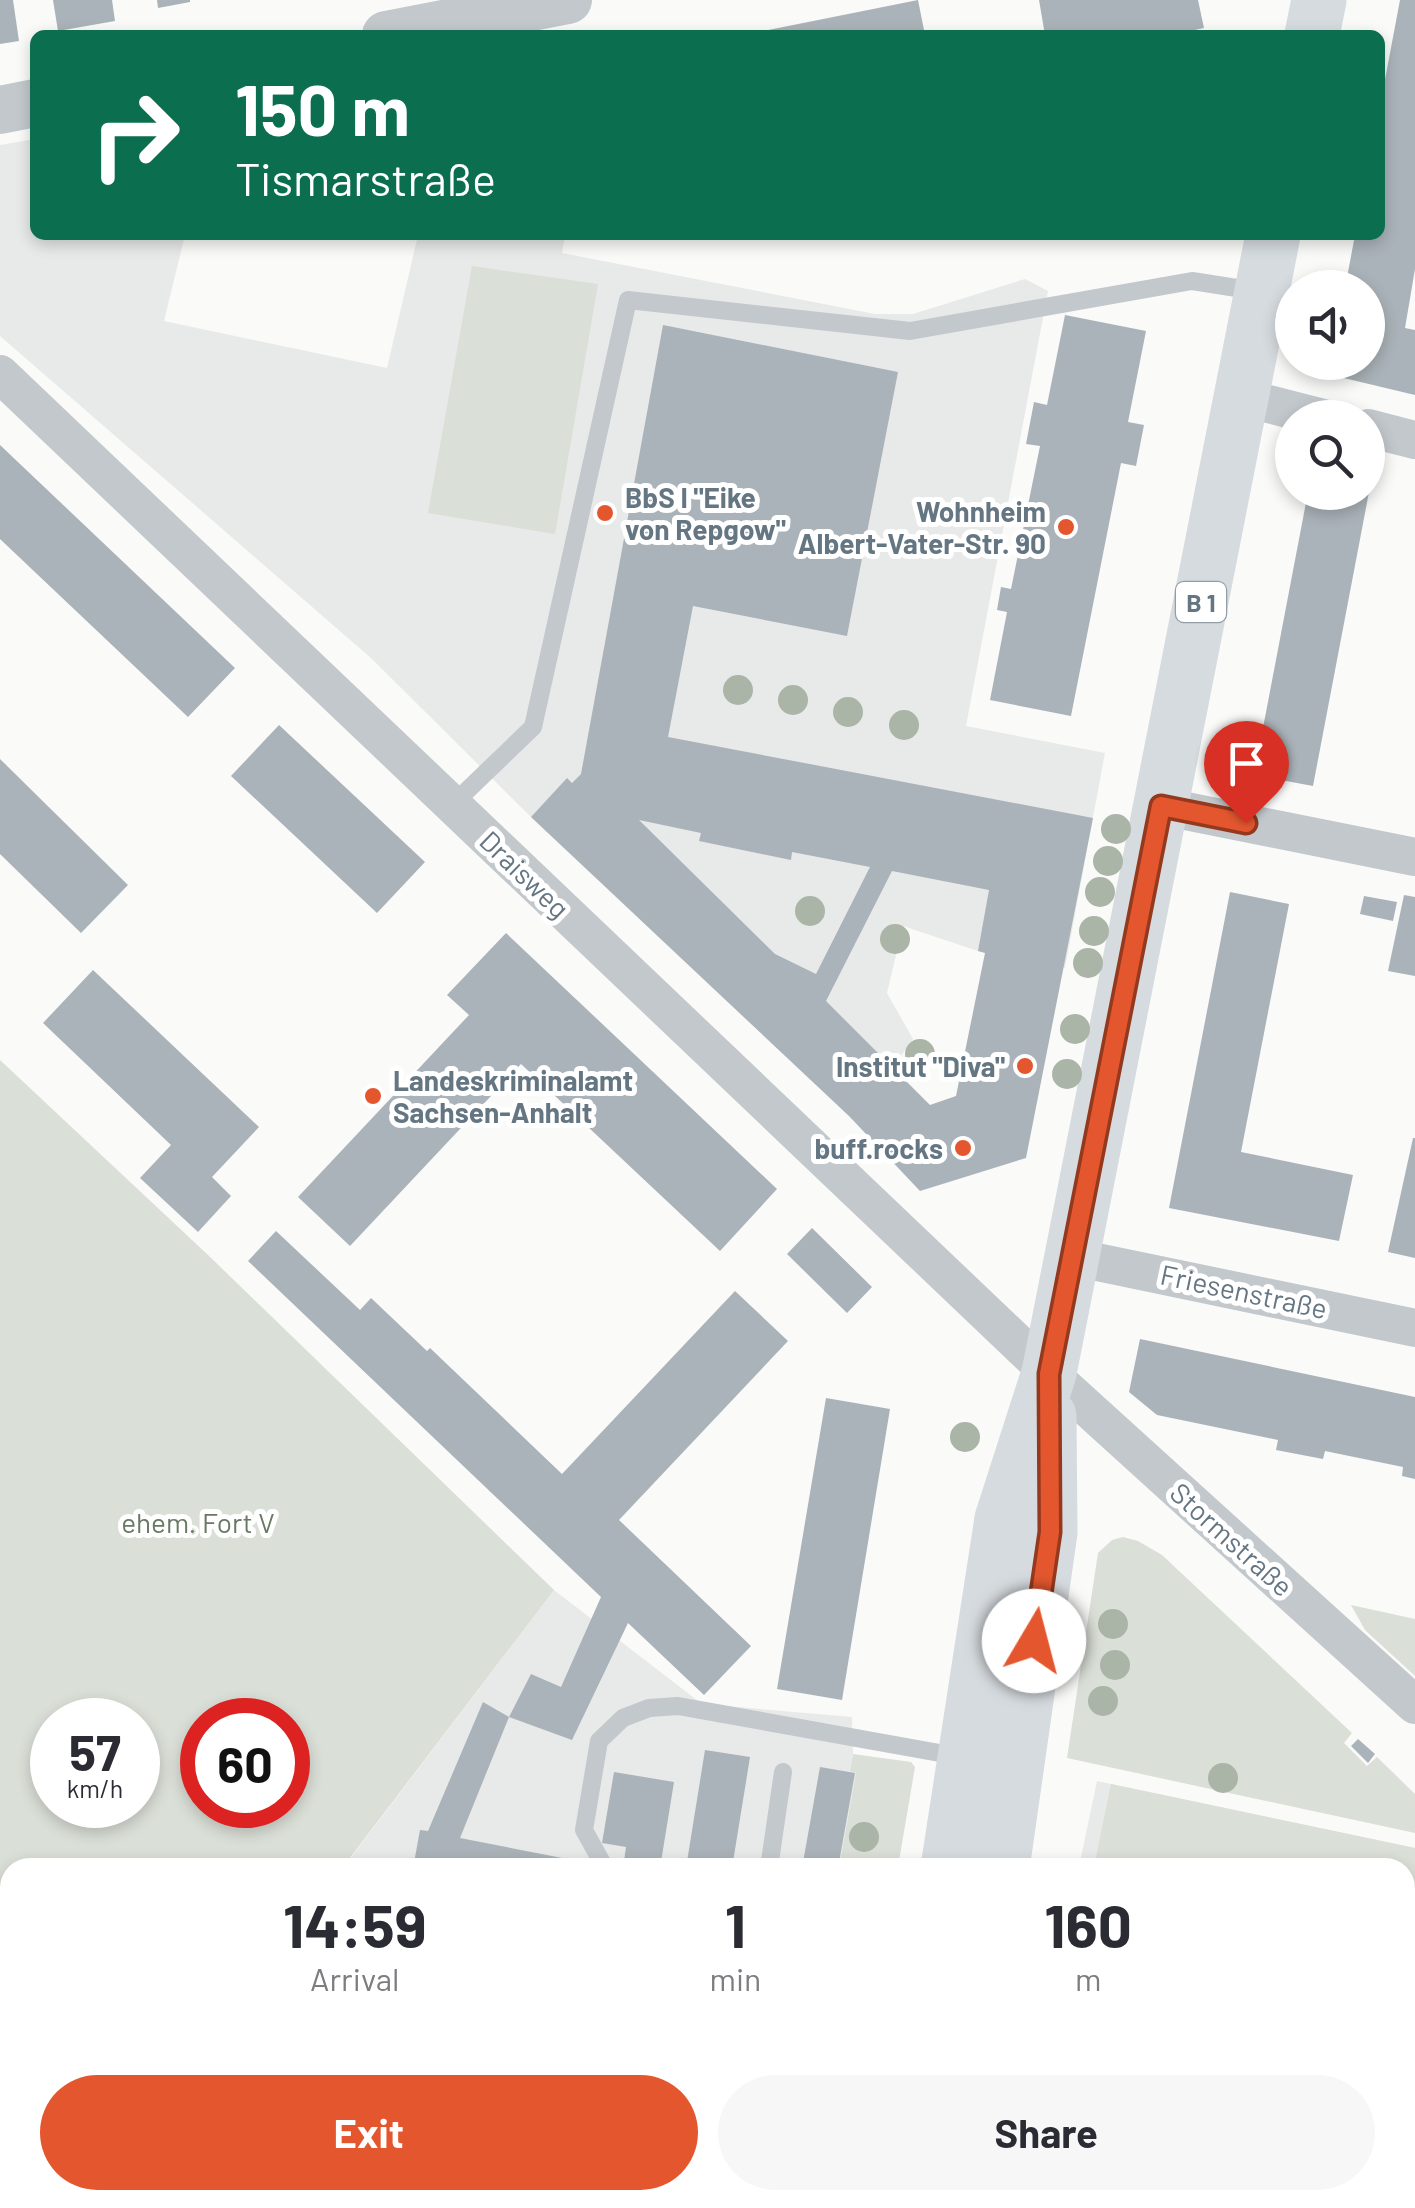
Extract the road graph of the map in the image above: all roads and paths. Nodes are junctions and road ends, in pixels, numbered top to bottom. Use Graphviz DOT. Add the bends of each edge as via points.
graph roads {
  1 [pos="568,0"];
  2 [pos="1319,0"];
  3 [pos="412,30"];
  4 [pos="1313,30"];
  5 [pos="30,105"];
  6 [pos="0,110"];
  7 [pos="1272,240"];
  8 [pos="1262,292"];
  9 [pos="0,374"];
  10 [pos="1241,397"];
  11 [pos="1275,406"];
  12 [pos="1385,432"];
  13 [pos="1415,440"];
  14 [pos="452,804"];
  15 [pos="1161,806"];
  16 [pos="1415,857"];
  17 [pos="1073,1256"];
  18 [pos="1415,1328"];
  19 [pos="1049,1374"];
  20 [pos="1415,1705"];
  21 [pos="968,1758"];
  22 [pos="783,1772"];
  23 [pos="599,1858"];
  24 [pos="770,1858"];
  25 [pos="950,1858"];
  26 [pos="1003,1858"];
  1 -- 3 [label="street"];
  2 -- 4 [label="main road"];
  5 -- 6 [label="street"];
  7 -- 8 [label="main road, B 1"];
  8 -- 10 [label="main road, B 1"];
  8 -- 14 [label="lane" via="1192,280 910,332 628,300 534,727"];
  9 -- 14 [label="street, Draisweg"];
  10 -- 11 [label="street"];
  10 -- 15 [label="main road, B 1"];
  12 -- 13 [label="street"];
  14 -- 19 [label="street, Draisweg"];
  15 -- 16 [label="street"];
  15 -- 17 [label="main road, B 1"];
  17 -- 18 [label="street, Friesenstraße"];
  17 -- 19 [label="main road, B 1"];
  19 -- 20 [label="street, Stormstraße"];
  19 -- 21 [label="main road, B 1" via="1002,1519"];
  19 -- 26 [label="main road, B 1" via="1050,1532"];
  21 -- 23 [label="lane" via="678,1706 649,1708 623,1718 597,1747 584,1830"];
  21 -- 25 [label="main road, B 1"];
  22 -- 24 [label="lane"];
}
